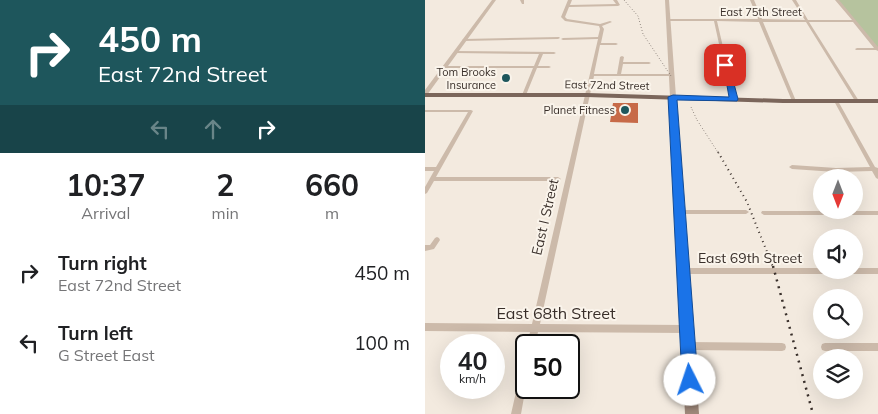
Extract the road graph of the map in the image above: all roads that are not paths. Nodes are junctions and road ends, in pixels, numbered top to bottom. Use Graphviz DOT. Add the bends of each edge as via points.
graph roads {
  1 [pos="494,0"];
  2 [pos="570,0"];
  3 [pos="615,0"];
  4 [pos="667,0"];
  5 [pos="752,0"];
  6 [pos="794,0"];
  7 [pos="837,0"];
  8 [pos="567,6"];
  9 [pos="668,20"];
  10 [pos="715,20"];
  11 [pos="761,21"];
  12 [pos="807,21"];
  13 [pos="854,21"];
  14 [pos="610,22"];
  15 [pos="600,25"];
  16 [pos="600,38"];
  17 [pos="464,40"];
  18 [pos="599,44"];
  19 [pos="616,44"];
  20 [pos="857,49"];
  21 [pos="877,49"];
  22 [pos="455,52"];
  23 [pos="541,53"];
  24 [pos="554,53"];
  25 [pos="622,57"];
  26 [pos="621,63"];
  27 [pos="649,63"];
  28 [pos="445,67"];
  29 [pos="535,67"];
  30 [pos="549,67"];
  31 [pos="591,75"];
  32 [pos="619,75"];
  33 [pos="671,76"];
  34 [pos="425,95"];
  35 [pos="587,95"];
  36 [pos="524,96"];
  37 [pos="673,97"];
  38 [pos="733,99"];
  39 [pos="794,101"];
  40 [pos="836,101"];
  41 [pos="857,101"];
  42 [pos="878,101"];
  43 [pos="425,111"];
  44 [pos="792,167"];
  45 [pos="425,169"];
  46 [pos="438,169"];
  47 [pos="876,169"];
  48 [pos="878,177"];
  49 [pos="433,179"];
  50 [pos="558,179"];
  51 [pos="425,192"];
  52 [pos="679,212"];
  53 [pos="746,212"];
  54 [pos="763,213"];
  55 [pos="878,214"];
  56 [pos="437,240"];
  57 [pos="425,248"];
  58 [pos="682,271"];
  59 [pos="878,271"];
  60 [pos="425,326"];
  61 [pos="535,328"];
  62 [pos="686,329"];
  63 [pos="534,334"];
  64 [pos="687,346"];
  65 [pos="782,347"];
  66 [pos="825,347"];
  67 [pos="878,347"];
  68 [pos="519,399"];
  69 [pos="516,414"];
  70 [pos="692,414"];
  1 -- 17 [label="street"];
  2 -- 8 [label="street"];
  3 -- 8 [label="street" via="618,5"];
  4 -- 9 [label="street"];
  5 -- 11 [label="street"];
  6 -- 12 [label="street"];
  7 -- 13 [label="street"];
  8 -- 15 [label="street" via="563,17 566,20"];
  9 -- 10 [label="street, East 75th Street"];
  9 -- 33 [label="street"];
  10 -- 11 [label="street, East 75th Street"];
  10 -- 38 [label="street"];
  11 -- 12 [label="street, East 75th Street"];
  11 -- 39 [label="street"];
  12 -- 13 [label="street, East 75th Street"];
  12 -- 41 [label="street"];
  13 -- 21 [label="street"];
  14 -- 15 [label="street"];
  15 -- 16 [label="street, East I Street"];
  16 -- 17 [label="street"];
  16 -- 18 [label="street, East I Street"];
  17 -- 22 [label="street"];
  18 -- 19 [label="street"];
  18 -- 31 [label="street, East I Street"];
  20 -- 21 [label="street"];
  22 -- 23 [label="street"];
  22 -- 28 [label="street"];
  23 -- 24 [label="street"];
  23 -- 29 [label="street"];
  25 -- 26 [label="street"];
  26 -- 27 [label="street"];
  26 -- 32 [label="street"];
  28 -- 29 [label="street"];
  28 -- 34 [label="street"];
  29 -- 30 [label="street"];
  29 -- 36 [label="street"];
  31 -- 32 [label="street"];
  31 -- 35 [label="street, East I Street"];
  32 -- 33 [label="street"];
  33 -- 37 [label="street"];
  34 -- 36 [label="main road, East 72nd Street"];
  35 -- 36 [label="main road, East 72nd Street"];
  35 -- 37 [label="main road, East 72nd Street"];
  35 -- 61 [label="street, East I Street"];
  37 -- 38 [label="main road, East 72nd Street"];
  37 -- 52 [label="main road"];
  38 -- 39 [label="main road, East 72nd Street"];
  39 -- 40 [label="main road, East 72nd Street"];
  40 -- 41 [label="main road, East 72nd Street"];
  40 -- 47 [label="street"];
  41 -- 42 [label="main road, East 72nd Street"];
  43 -- 46 [label="street" via="471,111"];
  44 -- 47 [label="street"];
  45 -- 46 [label="street"];
  46 -- 49 [label="street"];
  47 -- 48 [label="street"];
  49 -- 50 [label="street"];
  49 -- 51 [label="street"];
  52 -- 53 [label="street"];
  52 -- 58 [label="main road"];
  54 -- 55 [label="street"];
  56 -- 57 [label="street" via="432,247"];
  58 -- 59 [label="street, East 69th Street"];
  58 -- 62 [label="main road"];
  60 -- 61 [label="street, East 68th Street"];
  61 -- 62 [label="street, East 68th Street"];
  61 -- 63 [label="street, East I Street"];
  62 -- 64 [label="main road"];
  64 -- 65 [label="street"];
  64 -- 70 [label="main road"];
  66 -- 67 [label="street"];
  68 -- 69 [label="street"];
}
